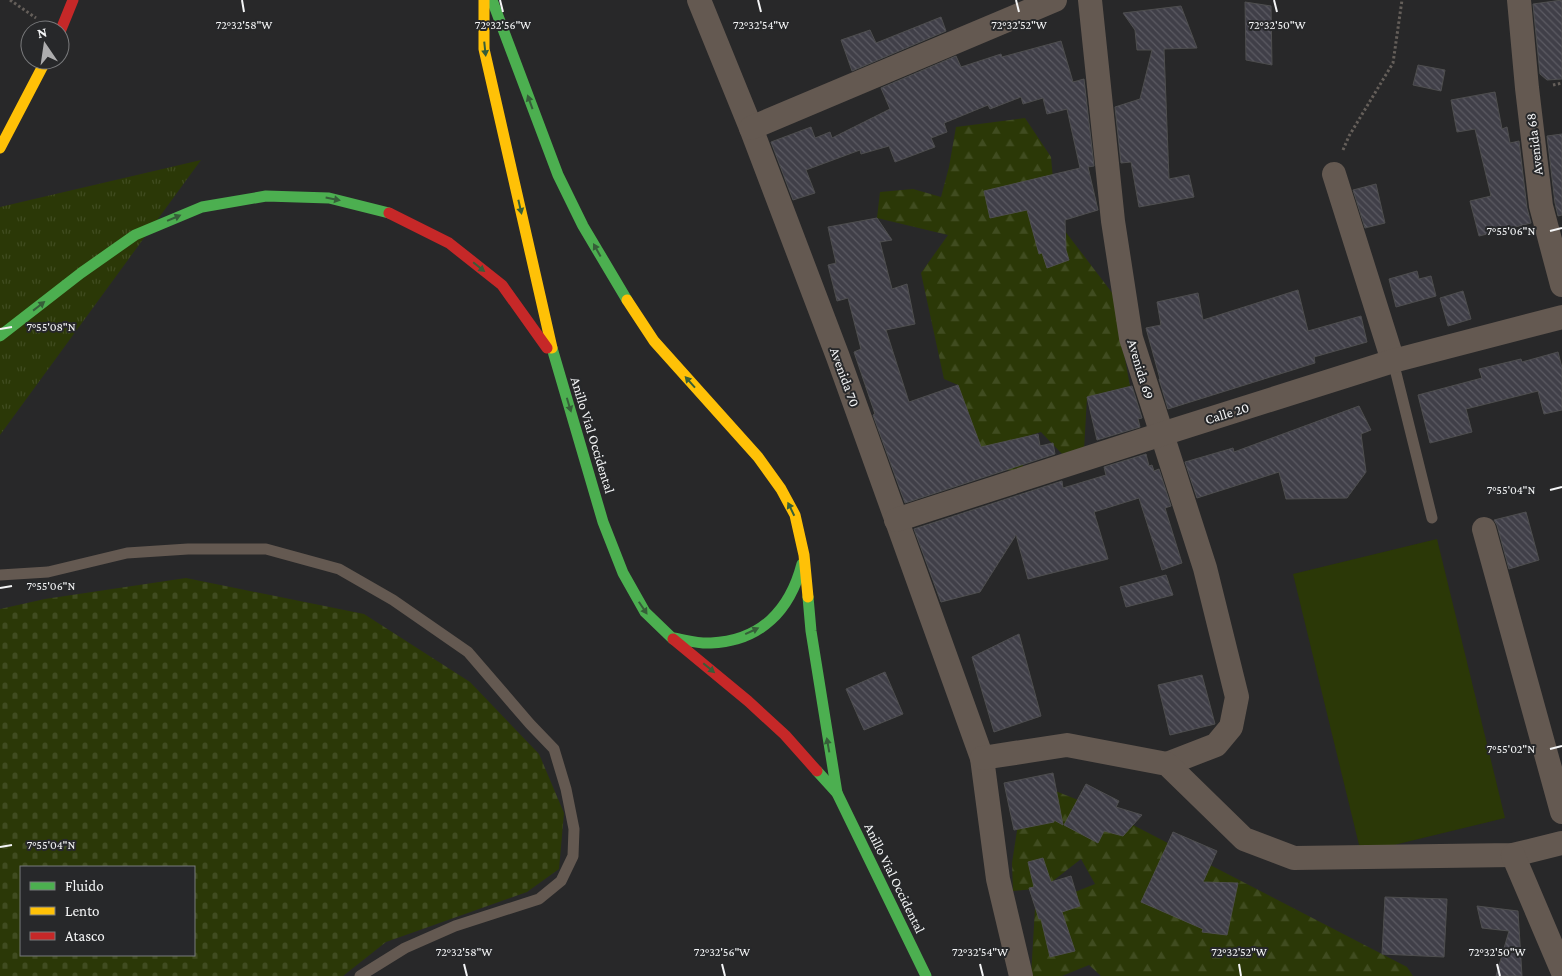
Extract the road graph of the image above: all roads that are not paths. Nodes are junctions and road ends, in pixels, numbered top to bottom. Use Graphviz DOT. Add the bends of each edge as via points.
graph roads {
  1 [pos="73,0"];
  2 [pos="484,0"];
  3 [pos="492,0"];
  4 [pos="699,0"];
  5 [pos="1055,0"];
  6 [pos="1090,0"];
  7 [pos="1520,0"];
  8 [pos="65,20"];
  9 [pos="41,70"];
  10 [pos="751,128"];
  11 [pos="0,148"];
  12 [pos="1334,174"];
  13 [pos="1562,285"];
  14 [pos="1562,317"];
  15 [pos="0,336"];
  16 [pos="554,358"];
  17 [pos="1393,361"];
  18 [pos="1162,434"];
  19 [pos="1432,518"];
  20 [pos="896,520"];
  21 [pos="1484,529"];
  22 [pos="804,555"];
  23 [pos="0,575"];
  24 [pos="672,637"];
  25 [pos="982,758"];
  26 [pos="1167,764"];
  27 [pos="837,793"];
  28 [pos="1562,812"];
  29 [pos="1562,842"];
  30 [pos="1513,855"];
  31 [pos="1562,970"];
  32 [pos="360,976"];
  33 [pos="926,976"];
  34 [pos="1021,976"];
  1 -- 8 [label="main road"];
  2 -- 16 [label="main road, Anillo Vial Occidental, one-way" via="484,49"];
  22 -- 3 [label="main road, Anillo Vial Occidental, one-way" via="795,515 781,489 758,457 654,341 617,286 583,226 555,166"];
  4 -- 10 [label="street, Avenida 70"];
  5 -- 10 [label="street"];
  6 -- 18 [label="street, Avenida 69" via="1113,221 1131,338"];
  7 -- 13 [label="street, Avenida 68" via="1541,206"];
  9 -- 11 [label="main road"];
  10 -- 20 [label="street, Avenida 70"];
  12 -- 17 [label="street"];
  14 -- 17 [label="street, Calle 20"];
  15 -- 16 [label="main road, one-way" via="135,235 202,207 266,196 329,198 393,214 449,242 502,285"];
  16 -- 24 [label="main road, Anillo Vial Occidental, one-way" via="603,522 623,573 645,612"];
  17 -- 18 [label="street, Calle 20"];
  17 -- 19 [label="lane"];
  18 -- 20 [label="street, Calle 20"];
  18 -- 26 [label="street, Avenida 69" via="1205,568 1237,697 1231,727 1216,745"];
  20 -- 25 [label="street, Avenida 70"];
  21 -- 28 [label="street"];
  24 -- 22 [label="main road, one-way" via="701,644 731,641 758,629 781,610 797,584"];
  27 -- 22 [label="main road, Anillo Vial Occidental, one-way" via="811,631"];
  23 -- 32 [label="lane" via="48,572 127,553 266,549 339,569 393,600 468,652 554,749 574,829 573,856 561,881 539,900 455,926 405,948"];
  24 -- 27 [label="main road, Anillo Vial Occidental, one-way" via="748,701"];
  25 -- 26 [label="street" via="1067,745"];
  25 -- 34 [label="street, Avenida 70" via="998,879"];
  26 -- 30 [label="street" via="1244,839 1294,858"];
  27 -- 33 [label="main road, Anillo Vial Occidental"];
  29 -- 30 [label="street"];
  30 -- 31 [label="street"];
}
